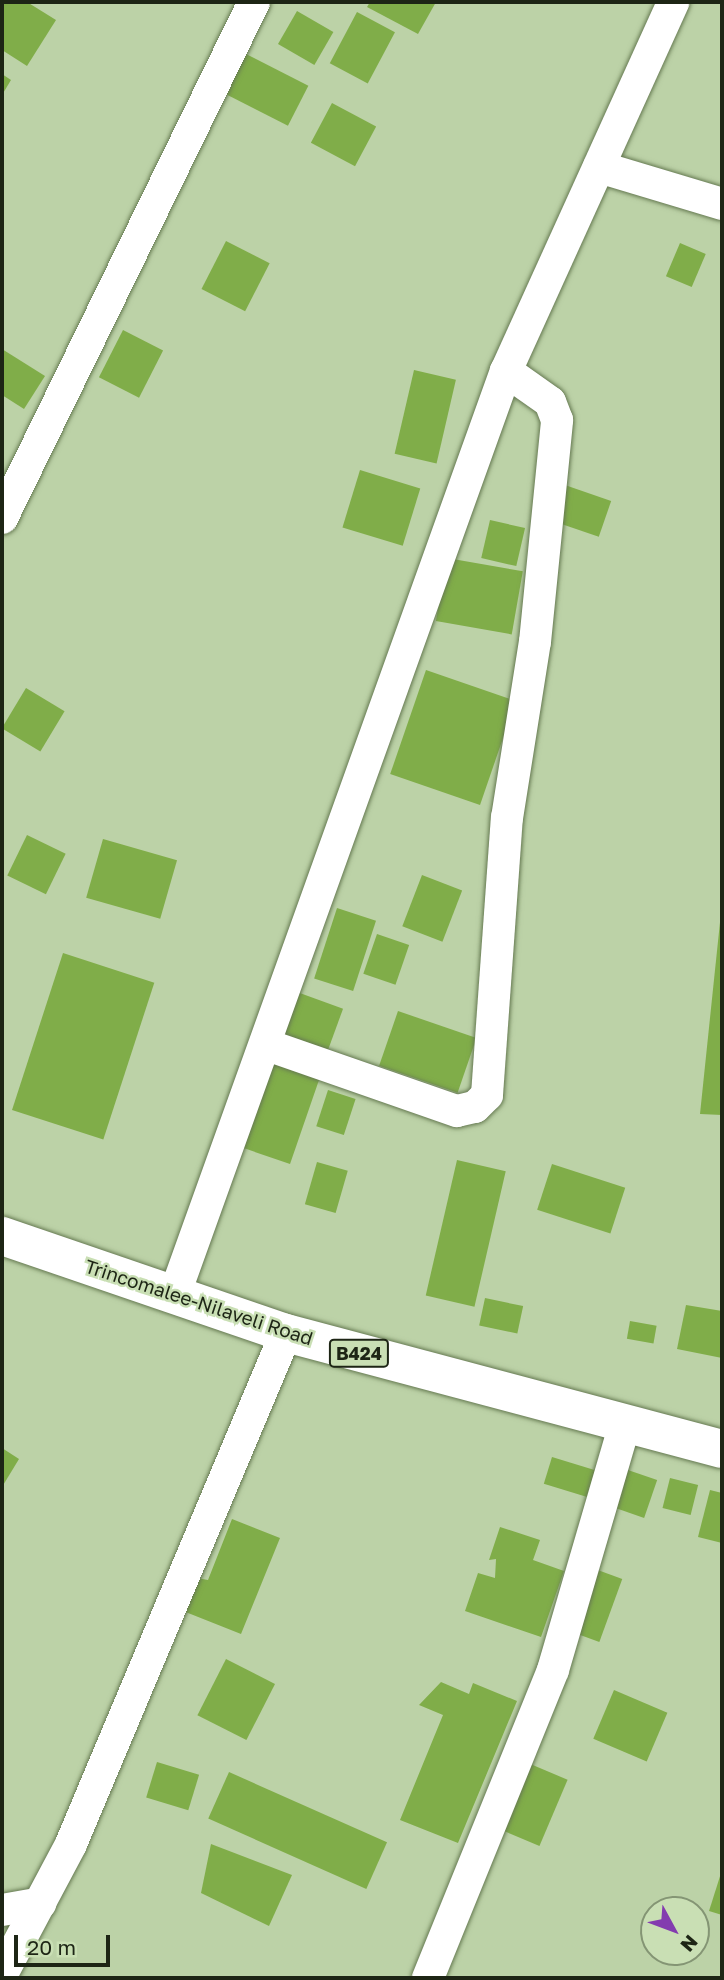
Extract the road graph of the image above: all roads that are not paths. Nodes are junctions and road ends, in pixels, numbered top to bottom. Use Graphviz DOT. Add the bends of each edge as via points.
graph roads {
  1 [pos="254,2"];
  2 [pos="673,2"];
  3 [pos="599,167"];
  4 [pos="722,204"];
  5 [pos="506,371"];
  6 [pos="2,518"];
  7 [pos="267,1045"];
  8 [pos="2,1236"];
  9 [pos="174,1296"];
  10 [pos="286,1333"];
  11 [pos="624,1427"];
  12 [pos="722,1450"];
  13 [pos="40,1903"];
  14 [pos="2,1910"];
  15 [pos="2,1974"];
  16 [pos="428,1978"];
  1 -- 6 [label="street"];
  2 -- 3 [label="street"];
  3 -- 4 [label="street"];
  3 -- 5 [label="street"];
  5 -- 7 [label="street"];
  5 -- 7 [label="street" via="550,402 557,420 535,642 507,818 487,1095 475,1107 457,1111"];
  7 -- 9 [label="street"];
  8 -- 9 [label="main road, Trincomalee-Nilaveli Road / B424"];
  9 -- 10 [label="main road, Trincomalee-Nilaveli Road / B424"];
  10 -- 11 [label="main road, Trincomalee-Nilaveli Road / B424"];
  10 -- 13 [label="street" via="210,1525"];
  11 -- 12 [label="main road, Trincomalee-Nilaveli Road / B424"];
  11 -- 16 [label="street" via="553,1670"];
  13 -- 14 [label="street"];
  13 -- 15 [label="street"];
}
